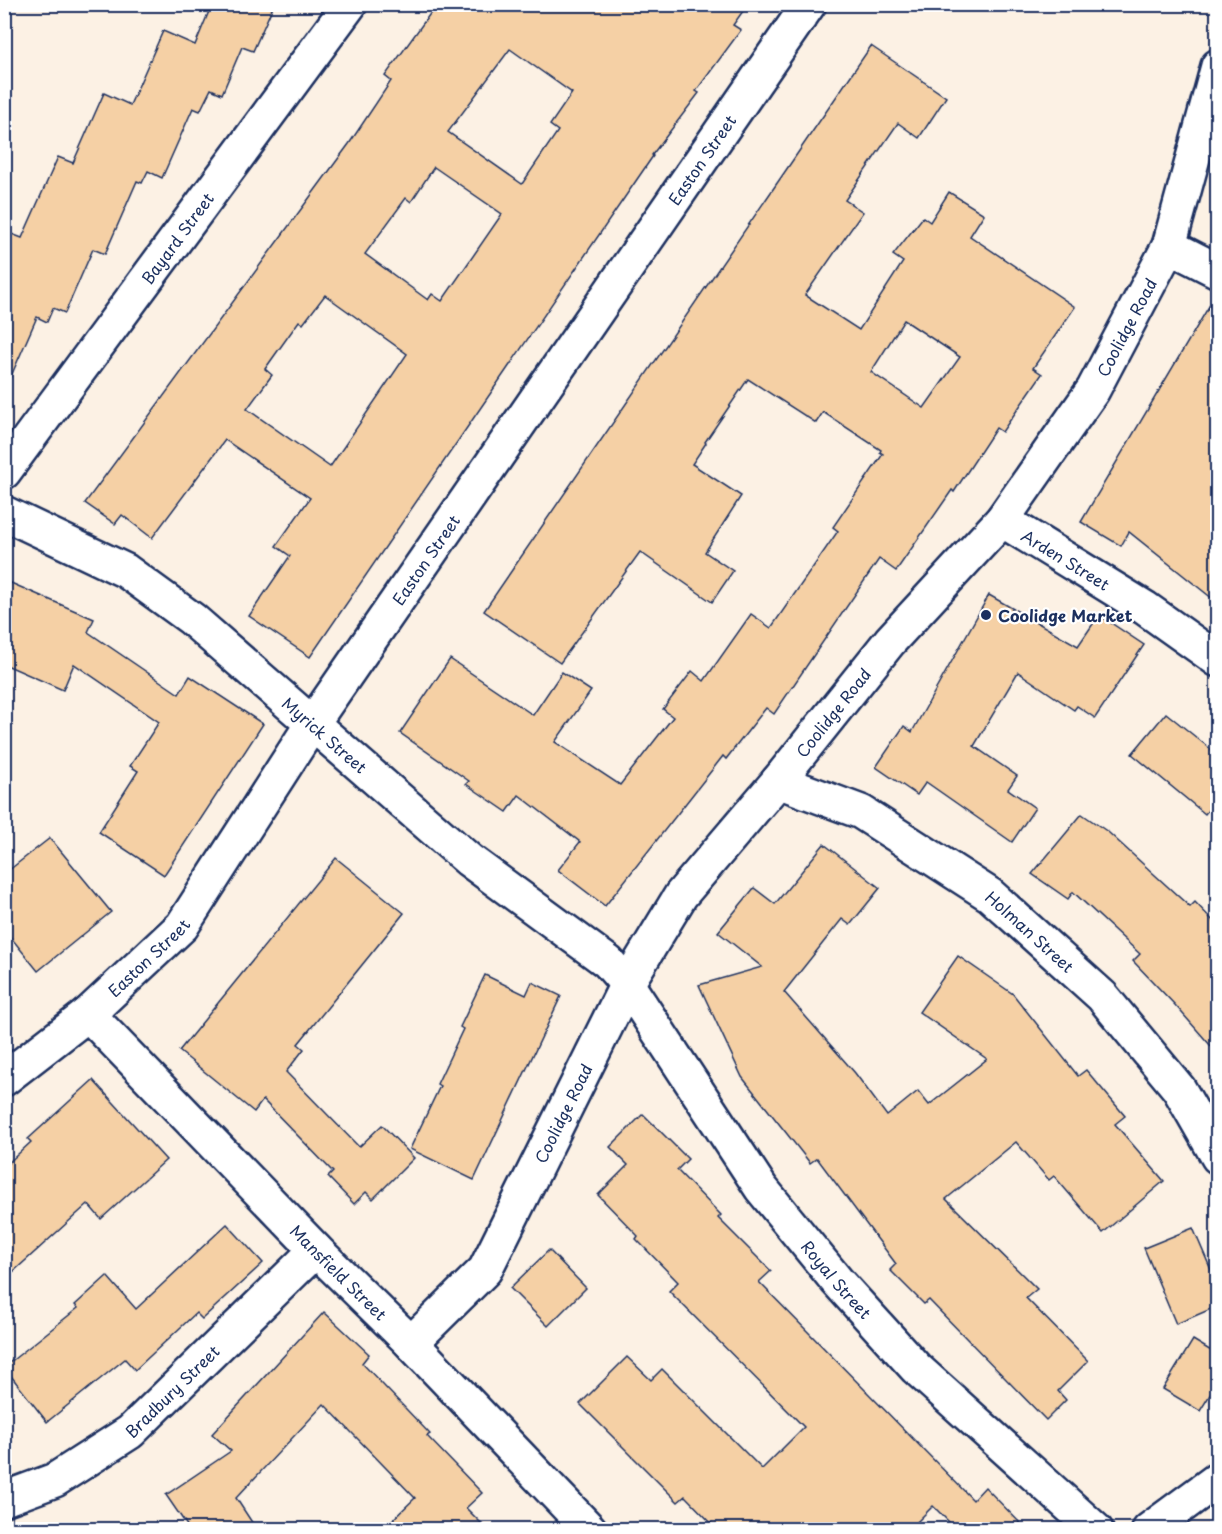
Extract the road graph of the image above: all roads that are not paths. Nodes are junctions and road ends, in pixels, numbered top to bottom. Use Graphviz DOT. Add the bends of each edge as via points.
graph roads {
  1 [pos="350,4"];
  2 [pos="809,4"];
  3 [pos="1218,66"];
  4 [pos="1169,246"];
  5 [pos="1218,271"];
  6 [pos="4,472"];
  7 [pos="4,513"];
  8 [pos="1002,519"];
  9 [pos="1218,660"];
  10 [pos="312,724"];
  11 [pos="778,781"];
  12 [pos="627,984"];
  13 [pos="88,1014"];
  14 [pos="4,1079"];
  15 [pos="1218,1156"];
  16 [pos="316,1250"];
  17 [pos="411,1343"];
  18 [pos="1218,1479"];
  19 [pos="4,1499"];
  20 [pos="590,1530"];
  21 [pos="1096,1530"];
  22 [pos="1149,1530"];
  1 -- 6 [label="street, Bayard Street"];
  2 -- 10 [label="street, Easton Street"];
  3 -- 4 [label="street, Coolidge Road"];
  4 -- 5 [label="street"];
  4 -- 8 [label="street, Coolidge Road" via="1093,390"];
  7 -- 10 [label="street, Myrick Street" via="126,570 192,619"];
  8 -- 9 [label="street, Arden Street" via="1145,608"];
  8 -- 11 [label="street, Coolidge Road" via="890,641"];
  10 -- 12 [label="street, Myrick Street" via="469,860 608,962"];
  10 -- 13 [label="street, Easton Street" via="182,926"];
  11 -- 12 [label="street, Coolidge Road" via="681,895"];
  11 -- 15 [label="street, Holman Street" via="861,812 990,895 1102,996 1179,1089"];
  12 -- 17 [label="street, Coolidge Road" via="485,1270"];
  12 -- 21 [label="street, Royal Street" via="761,1188 837,1281 916,1368"];
  13 -- 14 [label="street, Easton Street"];
  13 -- 16 [label="street, Mansfield Street"];
  16 -- 17 [label="street, Mansfield Street"];
  16 -- 19 [label="street, Bradbury Street" via="130,1432 55,1480"];
  17 -- 20 [label="street, Mansfield Street"];
  18 -- 22 [label="street"];
}
